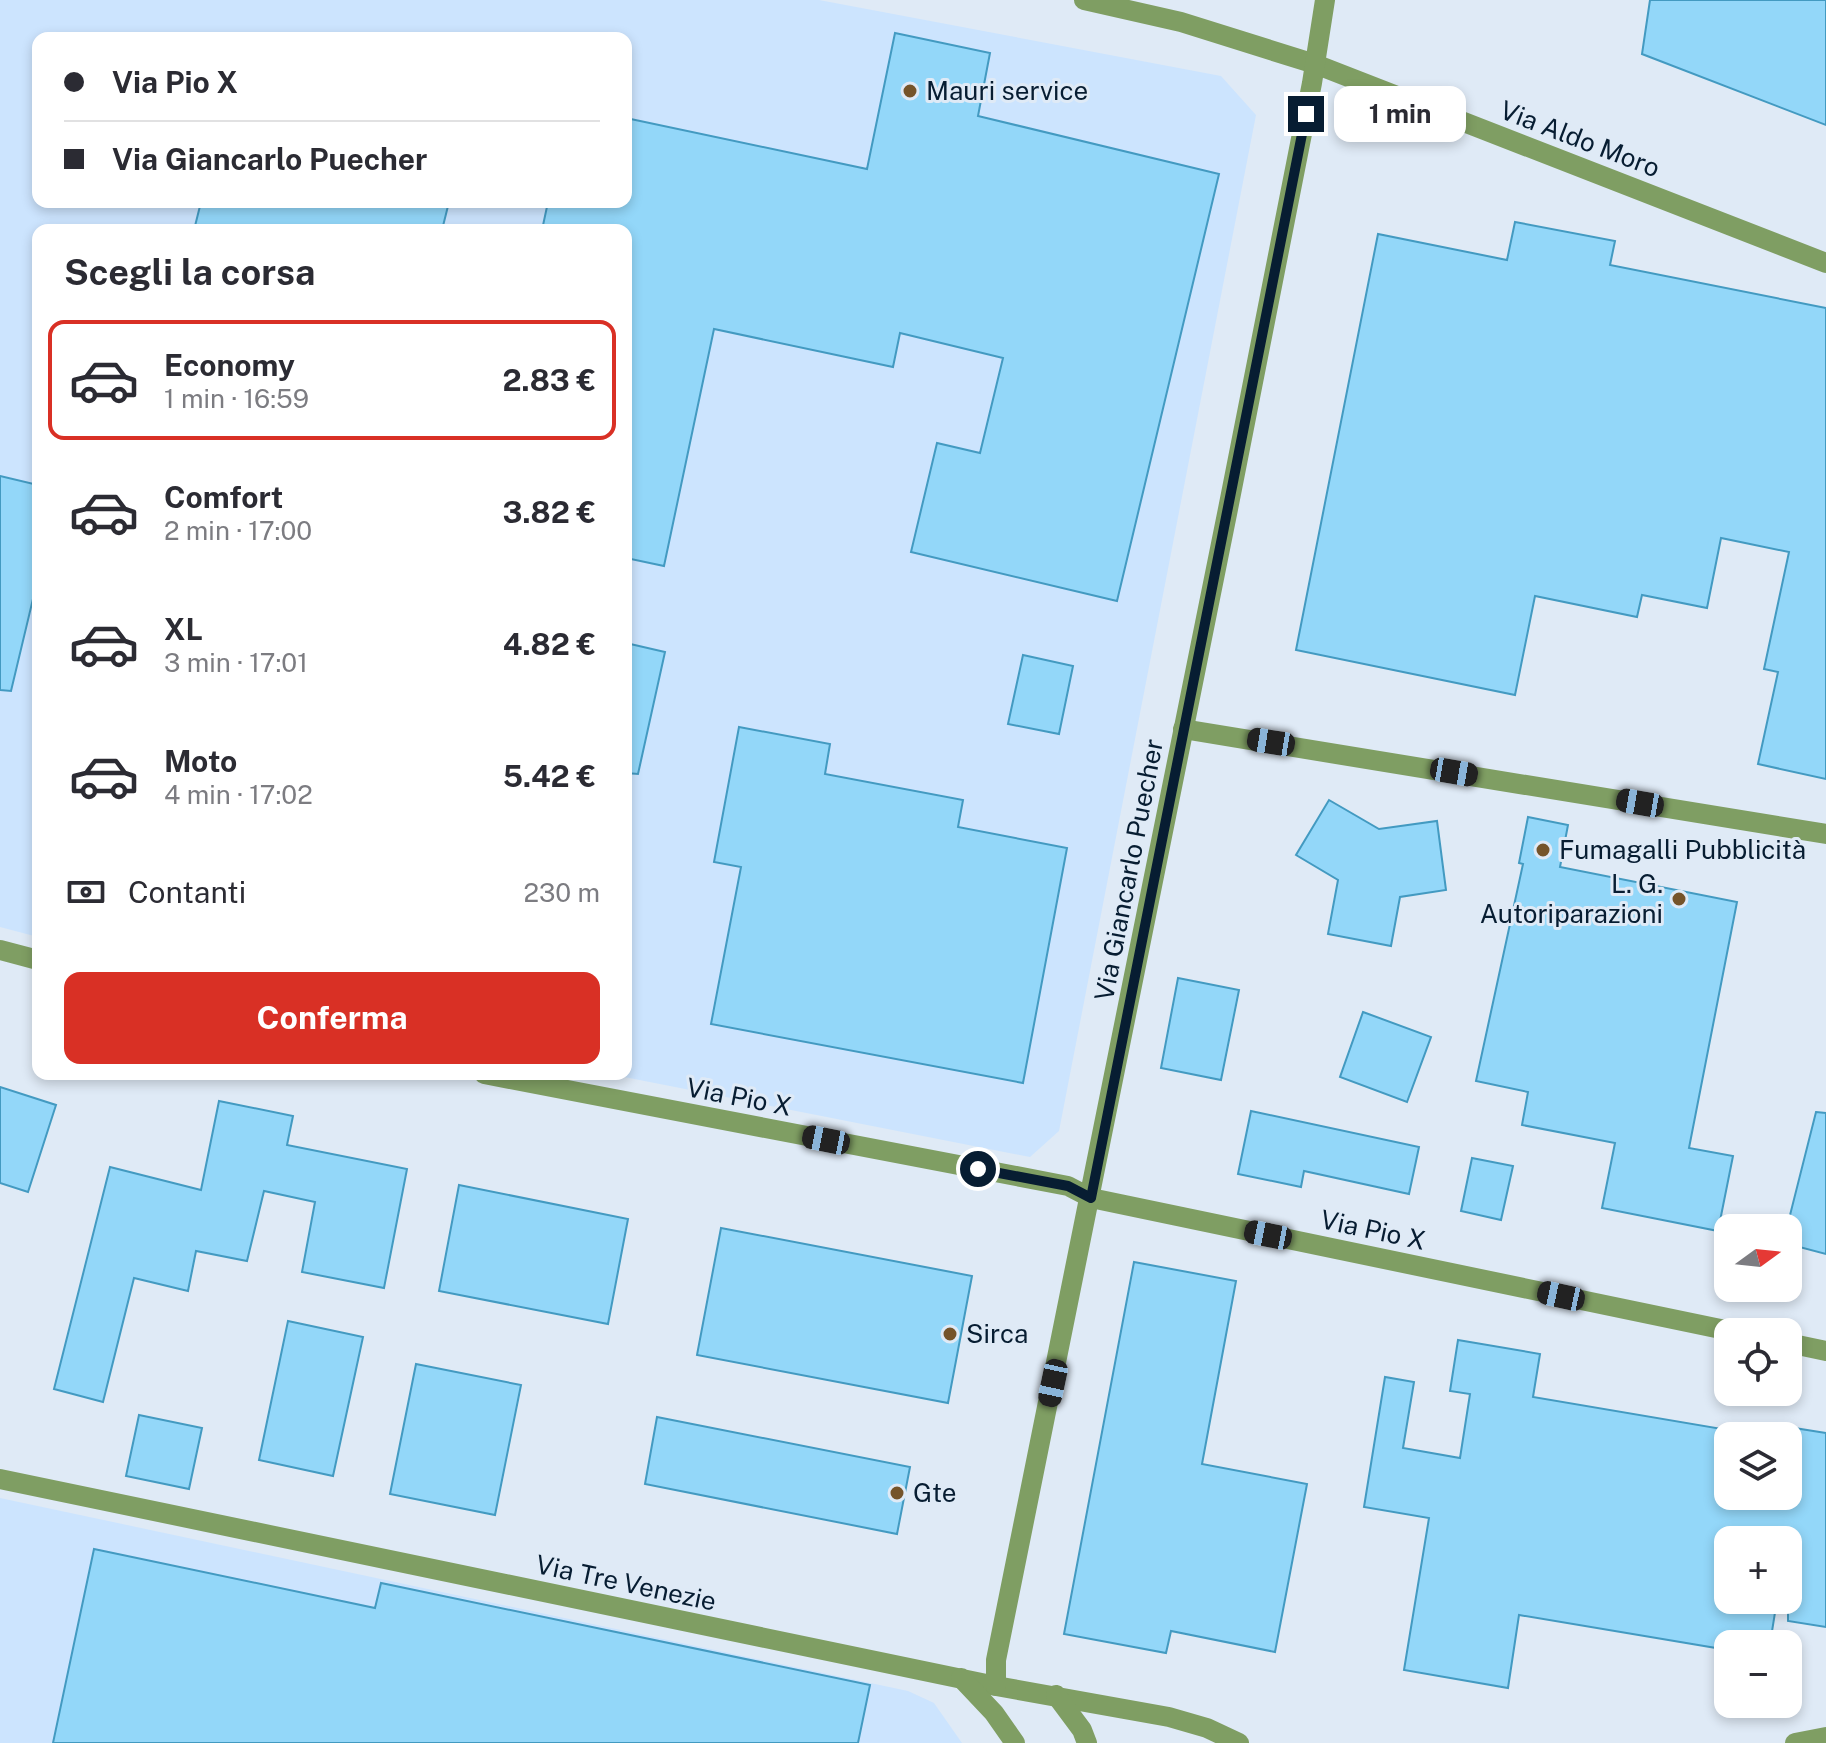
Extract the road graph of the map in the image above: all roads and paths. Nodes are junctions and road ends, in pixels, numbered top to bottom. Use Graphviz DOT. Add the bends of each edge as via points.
graph roads {
  1 [pos="1084,0"];
  2 [pos="1325,0"];
  3 [pos="1315,64"];
  4 [pos="1826,263"];
  5 [pos="1183,729"];
  6 [pos="1826,834"];
  7 [pos="0,950"];
  8 [pos="32,958"];
  9 [pos="515,1080"];
  10 [pos="1091,1198"];
  11 [pos="1714,1328"];
  12 [pos="1802,1346"];
  13 [pos="1826,1351"];
  14 [pos="0,1479"];
  15 [pos="961,1678"];
  16 [pos="996,1686"];
  17 [pos="1056,1695"];
  18 [pos="1826,1737"];
  19 [pos="1015,1743"];
  20 [pos="1087,1743"];
  21 [pos="1239,1743"];
  22 [pos="1795,1743"];
  1 -- 3 [label="street, Via Aldo Moro" via="1181,22"];
  2 -- 3 [label="street, Via Giancarlo Puecher"];
  3 -- 4 [label="street, Via Aldo Moro"];
  3 -- 5 [label="street, Via Giancarlo Puecher"];
  5 -- 6 [label="street"];
  5 -- 10 [label="street, Via Giancarlo Puecher"];
  7 -- 8 [label="street"];
  9 -- 10 [label="street, Via Pio X" via="1068,1186"];
  10 -- 11 [label="street, Via Pio X"];
  10 -- 16 [label="street, Via Giancarlo Puecher" via="996,1660"];
  12 -- 13 [label="street"];
  14 -- 15 [label="street, Via Tre Venezie"];
  15 -- 16 [label="street, Via Tre Venezie"];
  15 -- 19 [label="street"];
  16 -- 17 [label="street, Via Tre Venezie"];
  17 -- 20 [label="street"];
  17 -- 21 [label="street, Via Tre Venezie" via="1169,1717"];
  18 -- 22 [label="street"];
}
